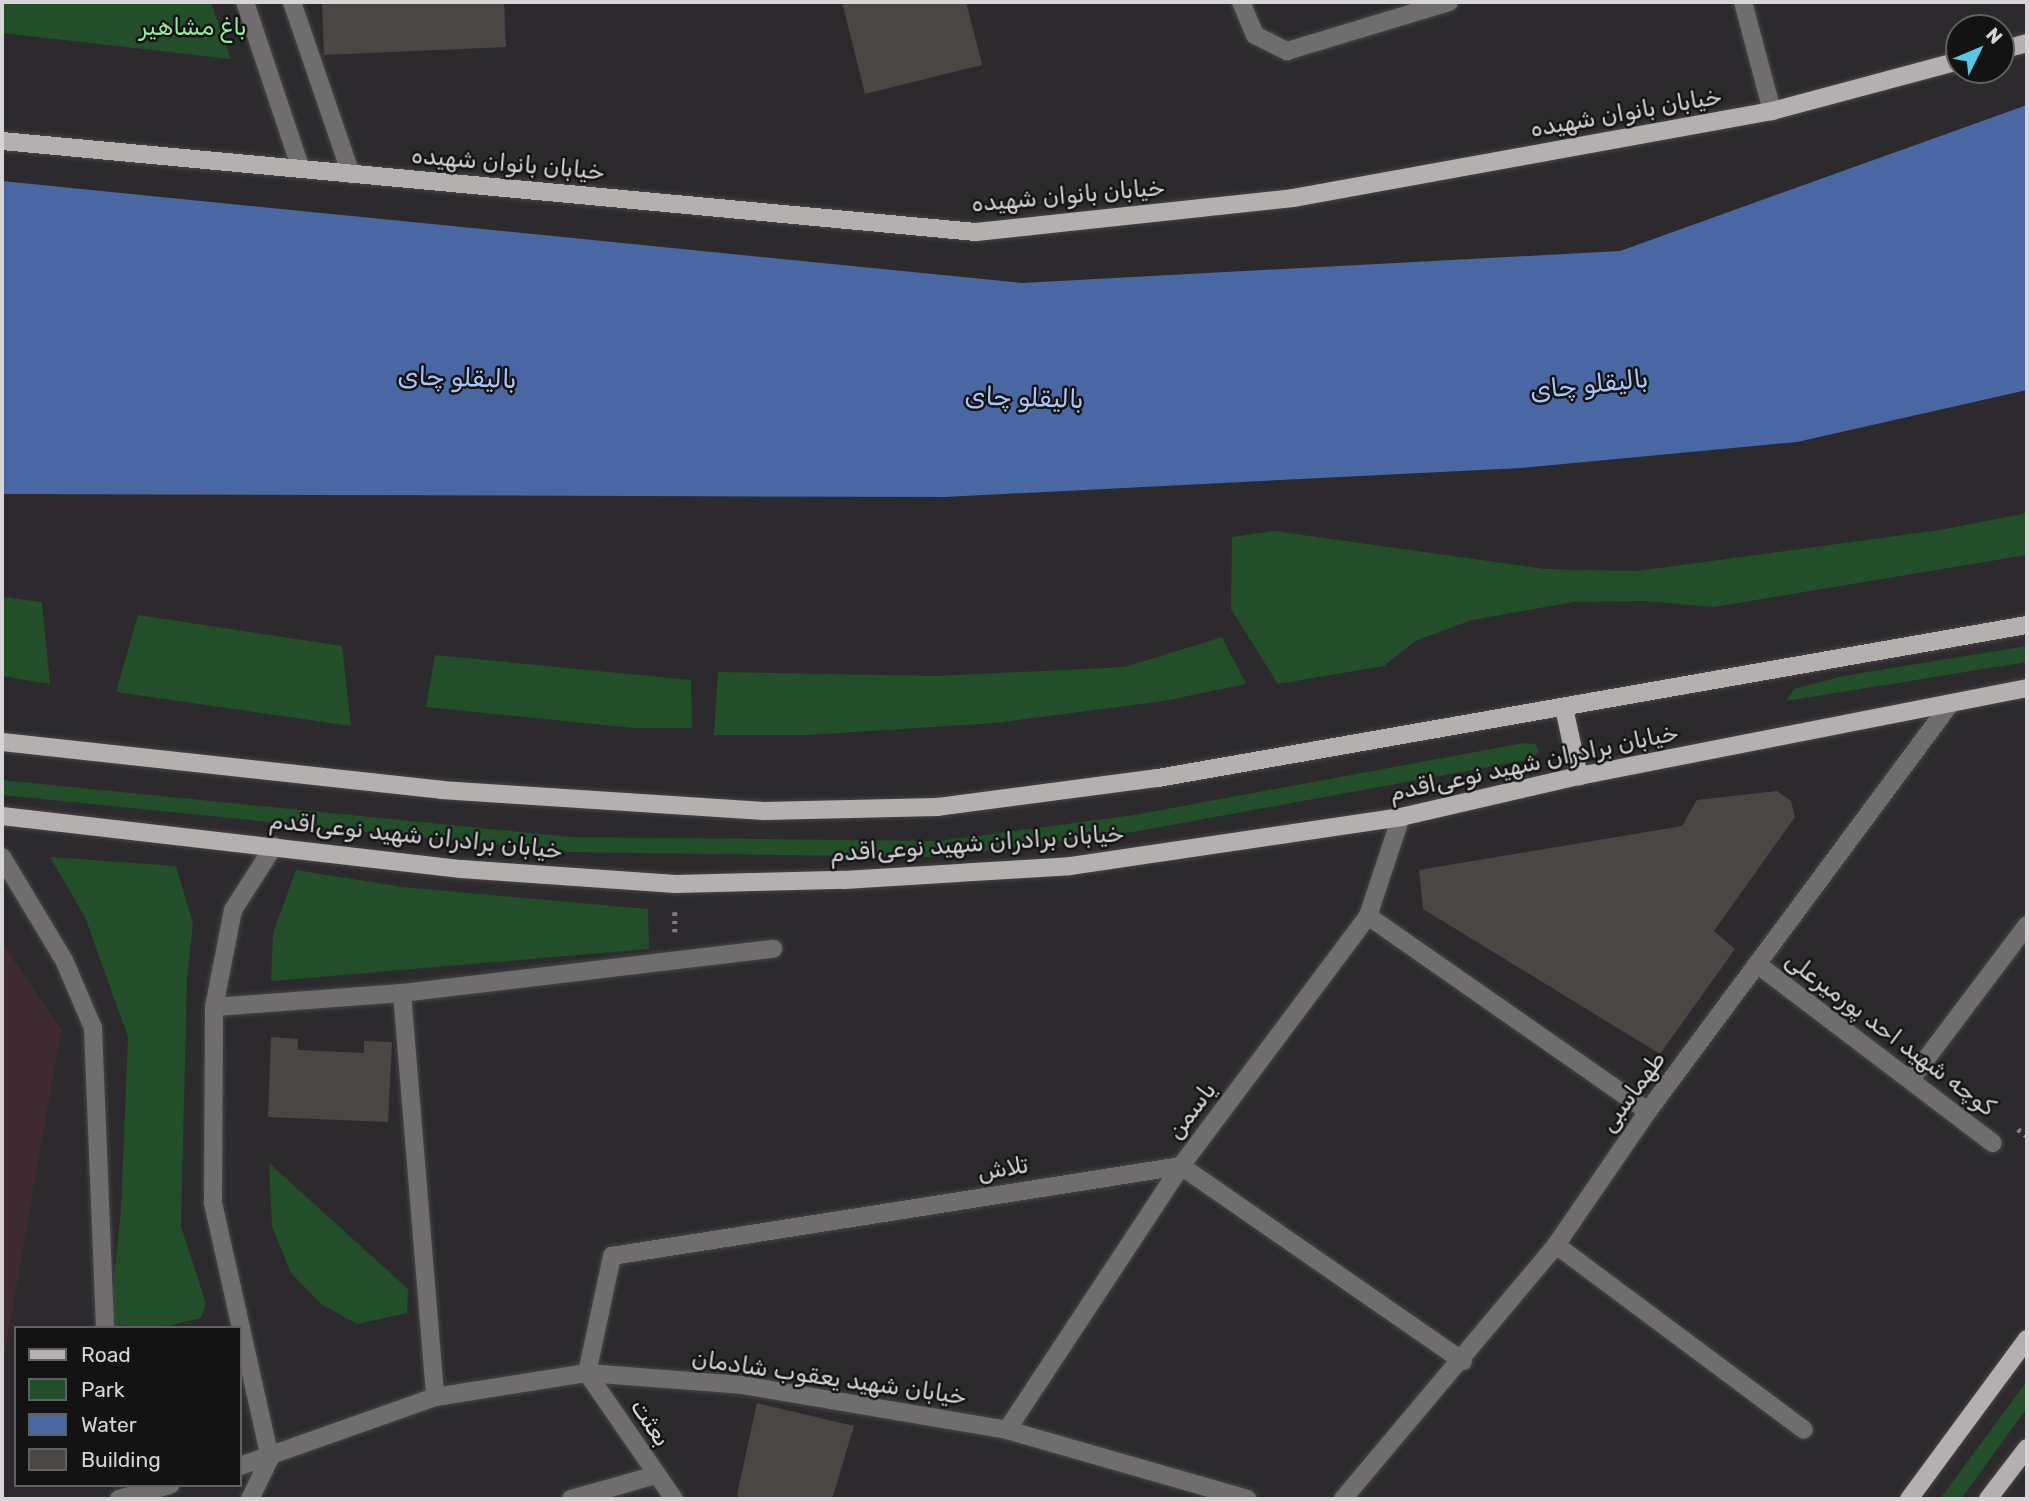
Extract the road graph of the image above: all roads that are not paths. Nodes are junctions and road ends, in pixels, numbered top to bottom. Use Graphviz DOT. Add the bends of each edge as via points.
graph roads {
  1 [pos="245,2"];
  2 [pos="292,2"];
  3 [pos="1241,2"];
  4 [pos="1450,2"];
  5 [pos="1744,2"];
  6 [pos="1945,65"];
  7 [pos="1772,111"];
  8 [pos="2,141"];
  9 [pos="301,169"];
  10 [pos="351,174"];
  11 [pos="2027,625"];
  12 [pos="2027,688"];
  13 [pos="1950,704"];
  14 [pos="1564,708"];
  15 [pos="2,741"];
  16 [pos="1579,776"];
  17 [pos="2,816"];
  18 [pos="1401,817"];
  19 [pos="274,846"];
  20 [pos="2,857"];
  21 [pos="1368,916"];
  22 [pos="2027,925"];
  23 [pos="773,949"];
  24 [pos="1757,964"];
  25 [pos="401,993"];
  26 [pos="214,1007"];
  27 [pos="1911,1079"];
  28 [pos="1648,1111"];
  29 [pos="1993,1143"];
  30 [pos="1181,1166"];
  31 [pos="1556,1245"];
  32 [pos="105,1326"];
  33 [pos="241,1326"];
  34 [pos="242,1332"];
  35 [pos="2027,1339"];
  36 [pos="1463,1361"];
  37 [pos="587,1373"];
  38 [pos="435,1397"];
  39 [pos="1007,1430"];
  40 [pos="1804,1430"];
  41 [pos="2027,1448"];
  42 [pos="270,1458"];
  43 [pos="242,1465"];
  44 [pos="656,1475"];
  45 [pos="163,1487"];
  46 [pos="119,1499"];
  47 [pos="250,1499"];
  48 [pos="570,1499"];
  49 [pos="674,1499"];
  50 [pos="1247,1499"];
  51 [pos="1343,1499"];
  52 [pos="1909,1499"];
  53 [pos="1988,1499"];
  1 -- 9 [label="street"];
  2 -- 10 [label="street"];
  3 -- 4 [label="street" via="1255,35 1287,51"];
  5 -- 7 [label="street"];
  6 -- 7 [label="main road, خیابان بانوان شهیده"];
  7 -- 10 [label="main road, خیابان بانوان شهیده" via="1293,198 975,232"];
  8 -- 9 [label="main road, خیابان بانوان شهیده"];
  9 -- 10 [label="main road, خیابان بانوان شهیده"];
  11 -- 14 [label="main road, خیابان برادران شهید نوعی‌اقدم"];
  12 -- 13 [label="main road, خیابان برادران شهید نوعی‌اقدم"];
  13 -- 16 [label="main road, خیابان برادران شهید نوعی‌اقدم"];
  13 -- 24 [label="street, طهماسبی"];
  14 -- 15 [label="main road, خیابان برادران شهید نوعی‌اقدم" via="1158,778 937,807 764,811 440,790"];
  14 -- 16 [label="main road"];
  16 -- 18 [label="main road, خیابان برادران شهید نوعی‌اقدم"];
  17 -- 19 [label="main road, خیابان برادران شهید نوعی‌اقدم"];
  18 -- 19 [label="main road, خیابان برادران شهید نوعی‌اقدم" via="1070,866 844,880 675,884 461,869"];
  18 -- 21 [label="street, یاسمن"];
  19 -- 26 [label="street" via="233,910"];
  20 -- 32 [label="street" via="64,960 93,1028"];
  21 -- 28 [label="street"];
  21 -- 30 [label="street, یاسمن"];
  22 -- 27 [label="street"];
  23 -- 25 [label="street"];
  24 -- 27 [label="street, کوچه شهید احد پورمیرعلی"];
  24 -- 28 [label="street, طهماسبی"];
  25 -- 26 [label="street"];
  25 -- 38 [label="street"];
  26 -- 33 [label="street" via="213,1202"];
  27 -- 29 [label="street, کوچه شهید احد پورمیرعلی"];
  28 -- 31 [label="street, طهماسبی"];
  30 -- 36 [label="street"];
  30 -- 37 [label="street, تلاش" via="612,1256"];
  30 -- 39 [label="street, یاسمن"];
  31 -- 36 [label="street, طهماسبی"];
  31 -- 40 [label="street"];
  34 -- 42 [label="street"];
  35 -- 52 [label="main road"];
  36 -- 51 [label="street, طهماسبی"];
  37 -- 38 [label="street, خیابان شهید یعقوب شادمان"];
  37 -- 39 [label="street, خیابان شهید یعقوب شادمان" via="742,1385"];
  37 -- 44 [label="street, بعثت"];
  38 -- 42 [label="street, خیابان شهید یعقوب شادمان"];
  39 -- 50 [label="street, خیابان شهید یعقوب شادمان"];
  41 -- 53 [label="main road"];
  42 -- 43 [label="street, خیابان شهید یعقوب شادمان"];
  42 -- 47 [label="street"];
  44 -- 48 [label="street"];
  44 -- 49 [label="street, بعثت"];
  45 -- 46 [label="street"];
}
